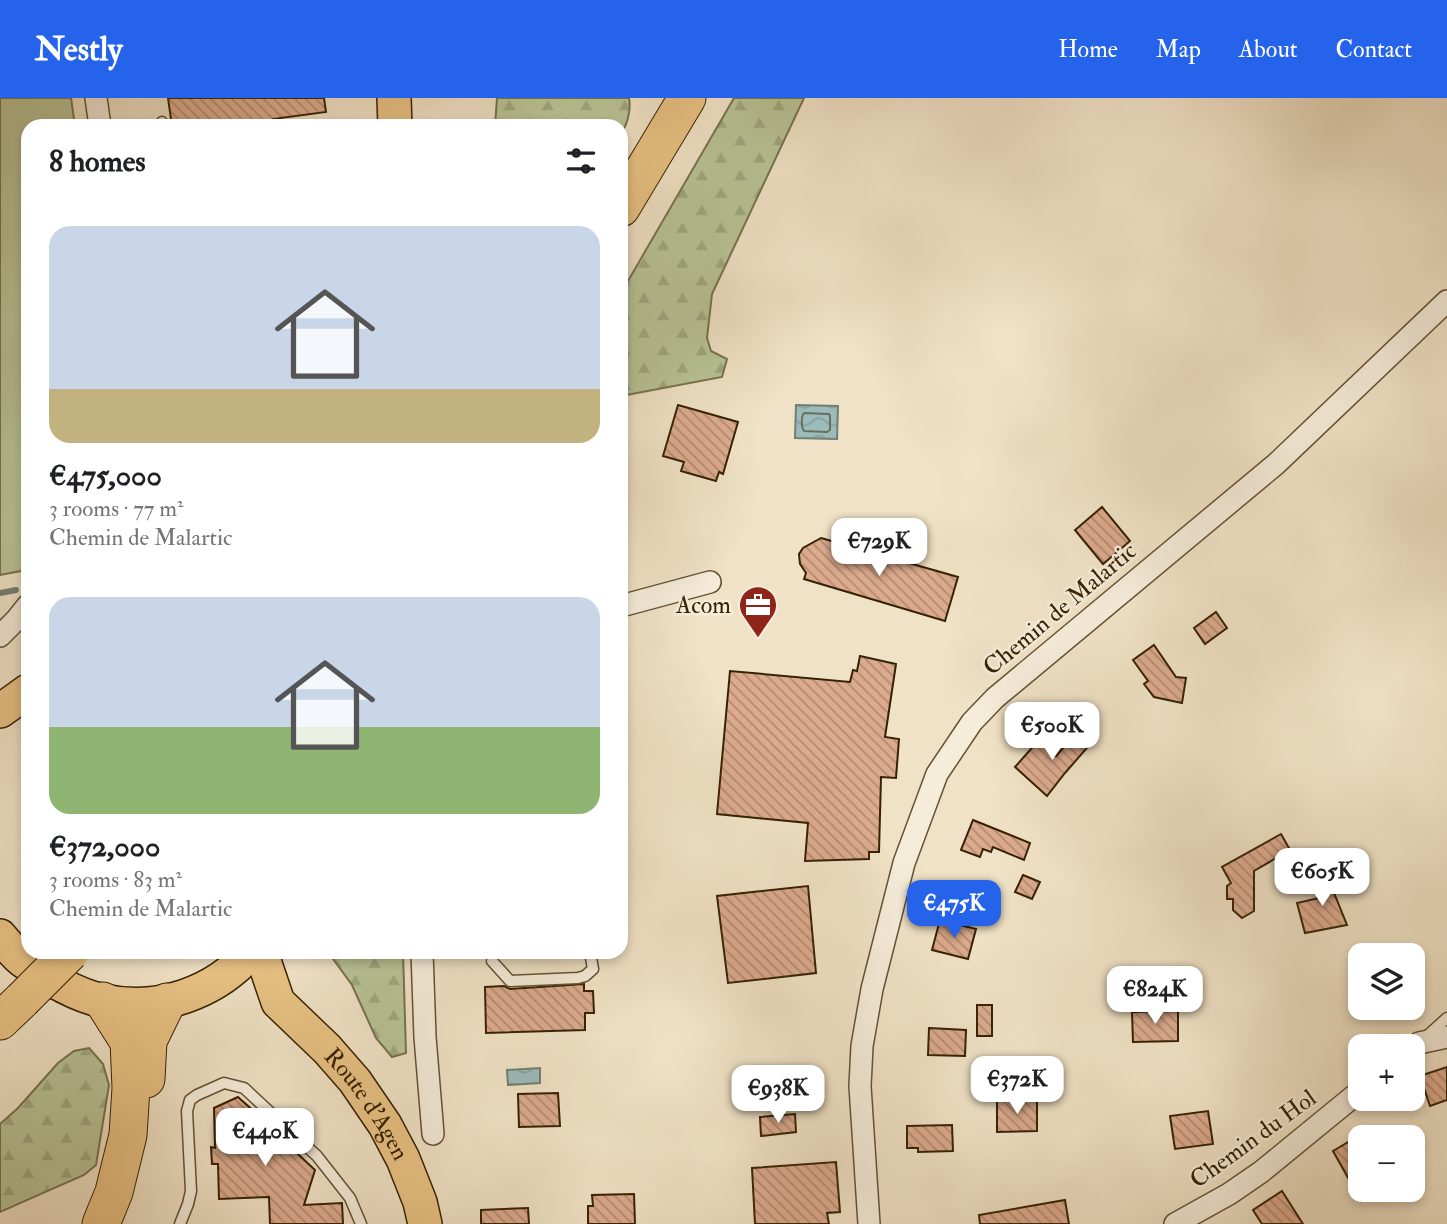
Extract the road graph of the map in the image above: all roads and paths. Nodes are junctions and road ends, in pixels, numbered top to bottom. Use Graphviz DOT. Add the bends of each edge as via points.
graph roads {
  1 [pos="96,98"];
  2 [pos="394,98"];
  3 [pos="687,98"];
  4 [pos="99,119"];
  5 [pos="395,119"];
  6 [pos="628,196"];
  7 [pos="1447,301"];
  8 [pos="709,582"];
  9 [pos="628,604"];
  10 [pos="21,614"];
  11 [pos="0,636"];
  12 [pos="21,696"];
  13 [pos="0,711"];
  14 [pos="0,936"];
  15 [pos="63,959"];
  16 [pos="245,959"];
  17 [pos="263,959"];
  18 [pos="422,959"];
  19 [pos="591,959"];
  20 [pos="492,961"];
  21 [pos="217,982"];
  22 [pos="103,1001"];
  23 [pos="167,1002"];
  24 [pos="278,1002"];
  25 [pos="11,1011"];
  26 [pos="1447,1018"];
  27 [pos="1447,1037"];
  28 [pos="1425,1038"];
  29 [pos="1425,1043"];
  30 [pos="1348,1101"];
  31 [pos="433,1134"];
  32 [pos="101,1224"];
  33 [pos="120,1224"];
  34 [pos="180,1224"];
  35 [pos="361,1224"];
  36 [pos="425,1224"];
  37 [pos="869,1224"];
  38 [pos="1175,1224"];
  1 -- 4 [label="street"];
  2 -- 5 [label="main road"];
  3 -- 6 [label="highway"];
  7 -- 37 [label="street, Chemin de Malartic" via="1276,464 995,698 972,722 937,774 904,863 865,1022 860,1086"];
  8 -- 9 [label="street"];
  10 -- 11 [label="street"];
  12 -- 13 [label="main road"];
  14 -- 22 [label="main road" via="20,959 70,989"];
  15 -- 25 [label="highway, bridge"];
  16 -- 21 [label="main road"];
  17 -- 24 [label="main road, Route d'Agen"];
  18 -- 31 [label="street"];
  19 -- 20 [label="lane" via="593,969 578,978 510,981"];
  21 -- 23 [label="main road"];
  21 -- 24 [label="main road, Route d'Agen"];
  22 -- 23 [label="main road" via="133,1005"];
  22 -- 32 [label="highway" via="129,1042 131,1088 128,1135"];
  23 -- 33 [label="highway" via="148,1041 143,1136"];
  24 -- 36 [label="main road, Route d'Agen" via="355,1081 385,1125 403,1159"];
  26 -- 28 [label="lane"];
  27 -- 29 [label="street"];
  30 -- 38 [label="street, Chemin du Hol" via="1261,1172"];
  34 -- 35 [label="lane" via="191,1191 190,1100 224,1083 244,1088 317,1156 350,1198"];
}
